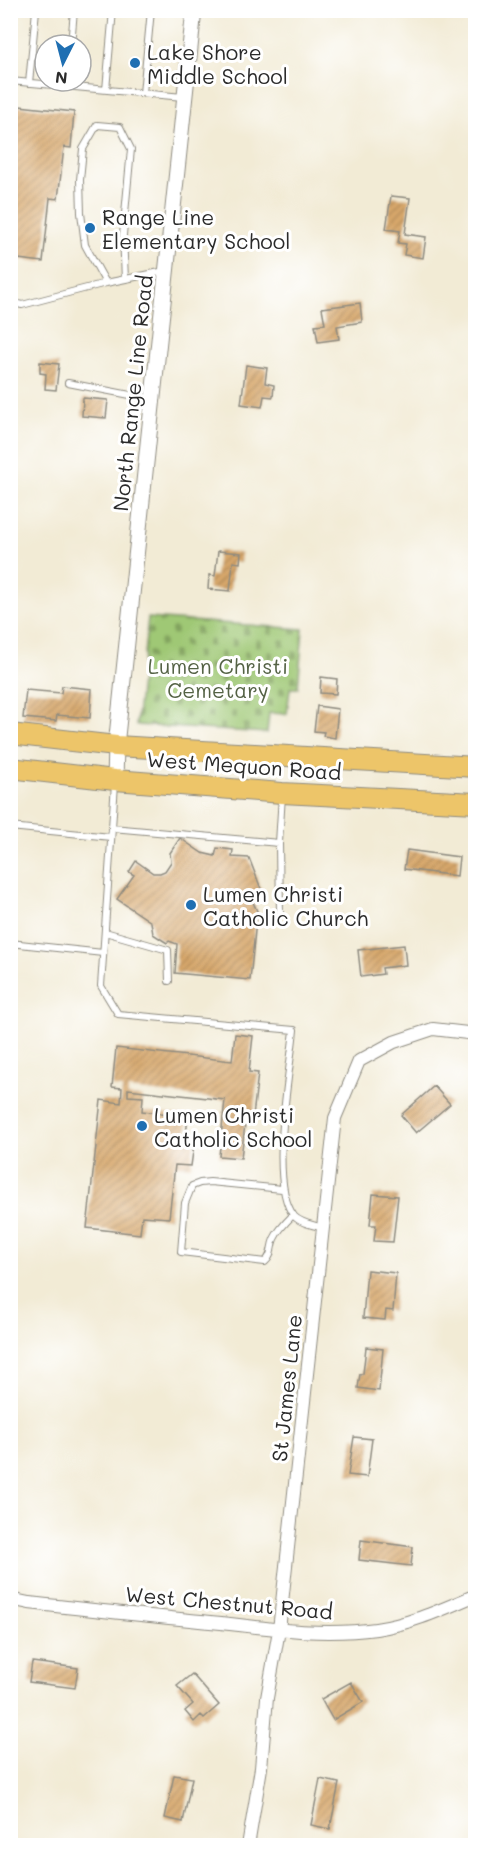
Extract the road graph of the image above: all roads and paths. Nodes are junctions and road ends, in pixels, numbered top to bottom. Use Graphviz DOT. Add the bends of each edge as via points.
graph roads {
  1 [pos="36,10"];
  2 [pos="74,10"];
  3 [pos="113,10"];
  4 [pos="151,10"];
  5 [pos="194,10"];
  6 [pos="72,33"];
  7 [pos="10,81"];
  8 [pos="29,83"];
  9 [pos="33,83"];
  10 [pos="93,88"];
  11 [pos="106,90"];
  12 [pos="143,93"];
  13 [pos="185,97"];
  14 [pos="166,271"];
  15 [pos="125,279"];
  16 [pos="106,283"];
  17 [pos="10,302"];
  18 [pos="68,383"];
  19 [pos="152,399"];
  20 [pos="10,734"];
  21 [pos="116,746"];
  22 [pos="476,767"];
  23 [pos="10,768"];
  24 [pos="115,780"];
  25 [pos="282,793"];
  26 [pos="476,803"];
  27 [pos="10,827"];
  28 [pos="112,828"];
  29 [pos="111,837"];
  30 [pos="279,843"];
  31 [pos="280,914"];
  32 [pos="105,932"];
  33 [pos="10,943"];
  34 [pos="104,953"];
  35 [pos="169,981"];
  36 [pos="476,1034"];
  37 [pos="282,1189"];
  38 [pos="293,1215"];
  39 [pos="323,1228"];
  40 [pos="476,1595"];
  41 [pos="10,1599"];
  42 [pos="279,1630"];
  43 [pos="248,1845"];
  1 -- 8 [label="lane"];
  2 -- 6 [label="lane"];
  3 -- 11 [label="lane"];
  4 -- 12 [label="lane"];
  5 -- 13 [label="street, North Range Line Road"];
  7 -- 8 [label="lane"];
  8 -- 9 [label="lane"];
  10 -- 11 [label="lane"];
  11 -- 12 [label="lane"];
  12 -- 13 [label="lane"];
  13 -- 14 [label="street, North Range Line Road"];
  14 -- 15 [label="lane"];
  14 -- 19 [label="street, North Range Line Road"];
  15 -- 16 [label="lane"];
  15 -- 16 [label="lane" via="123,235 130,149 120,128 97,124 83,149 81,213 85,245"];
  16 -- 17 [label="lane" via="22,305"];
  18 -- 19 [label="lane"];
  19 -- 21 [label="street, North Range Line Road"];
  20 -- 21 [label="main road, West Mequon Road"];
  21 -- 22 [label="main road, West Mequon Road"];
  21 -- 24 [label="street, North Range Line Road"];
  23 -- 24 [label="main road, West Mequon Road"];
  24 -- 25 [label="main road, West Mequon Road"];
  24 -- 28 [label="lane"];
  25 -- 26 [label="main road, West Mequon Road"];
  25 -- 30 [label="lane"];
  27 -- 29 [label="lane"];
  28 -- 29 [label="lane"];
  28 -- 30 [label="lane"];
  29 -- 32 [label="lane"];
  30 -- 31 [label="lane"];
  32 -- 34 [label="lane"];
  32 -- 35 [label="lane" via="168,950"];
  33 -- 34 [label="lane"];
  34 -- 37 [label="lane" via="101,986 118,1014 294,1030 281,1154"];
  36 -- 39 [label="street, St James Lane" via="434,1029 394,1042 359,1061 334,1118"];
  37 -- 38 [label="lane"];
  37 -- 38 [label="lane" via="210,1182 192,1186 185,1203 181,1252 265,1262 271,1257 273,1240"];
  38 -- 39 [label="lane"];
  39 -- 42 [label="street, St James Lane"];
  40 -- 42 [label="street, West Chestnut Road" via="404,1623 375,1629"];
  41 -- 42 [label="street, West Chestnut Road"];
  42 -- 43 [label="street, St James Lane"];
}
